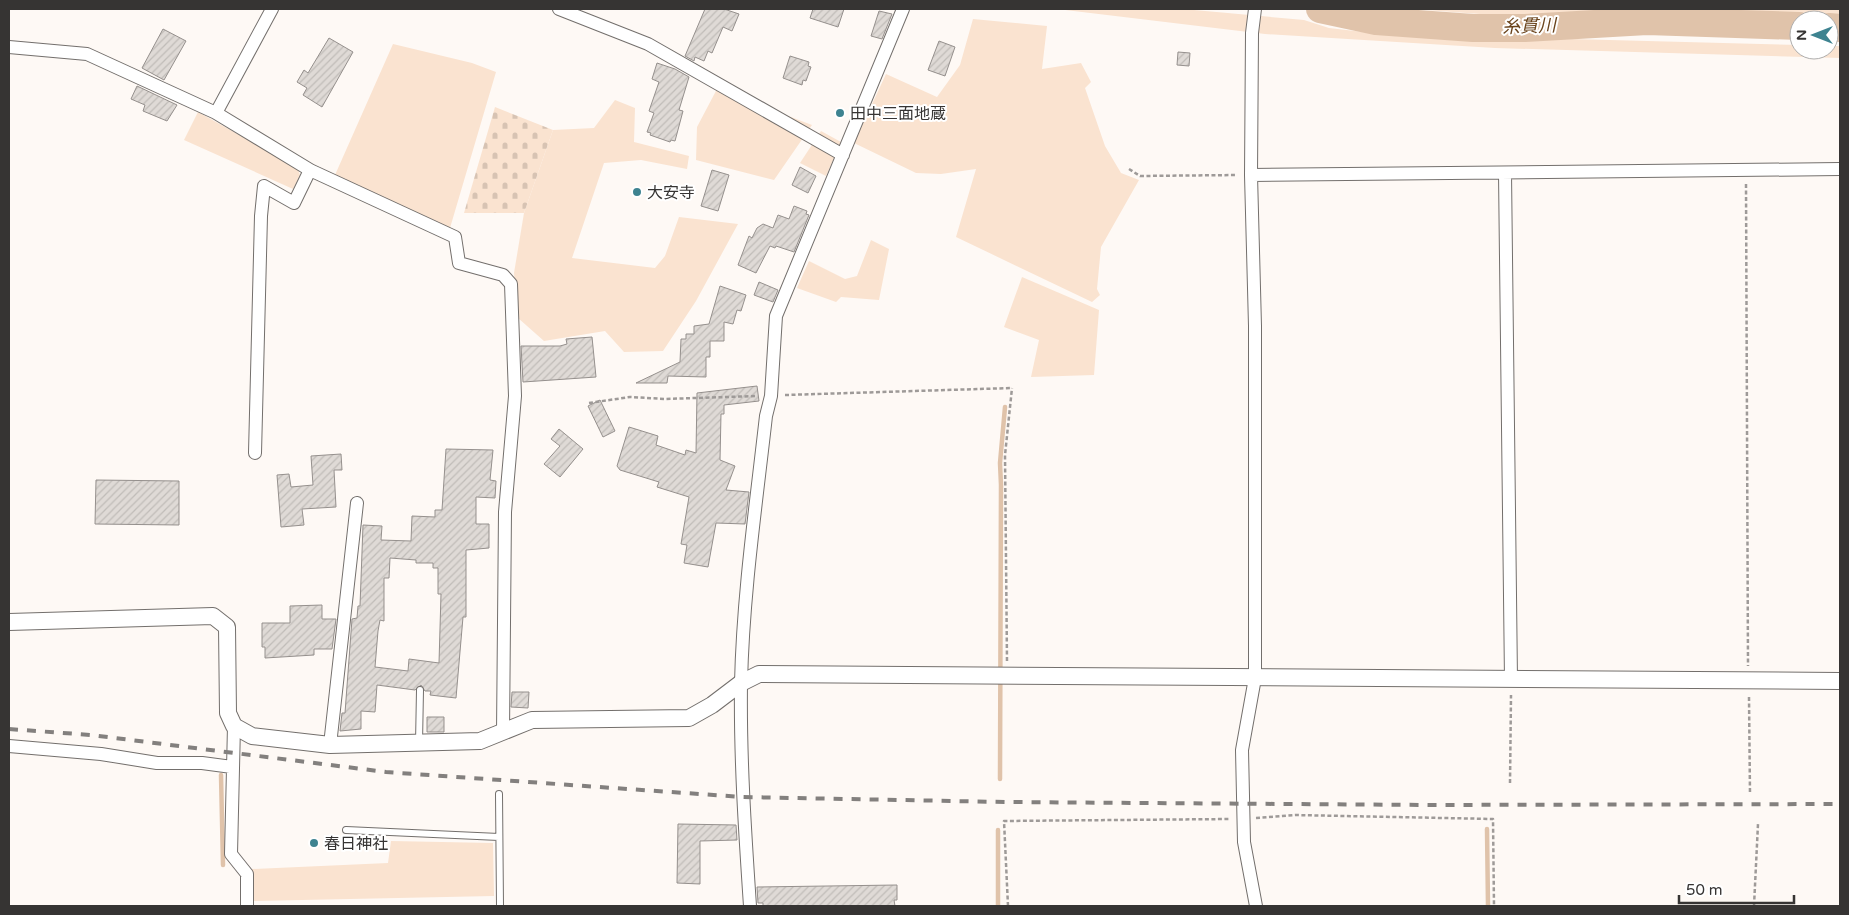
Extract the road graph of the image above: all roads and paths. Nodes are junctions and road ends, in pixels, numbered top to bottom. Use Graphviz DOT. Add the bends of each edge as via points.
graph roads {
  1 [pos="272,9"];
  2 [pos="559,9"];
  3 [pos="903,9"];
  4 [pos="1255,9"];
  5 [pos="9,47"];
  6 [pos="216,113"];
  7 [pos="844,155"];
  8 [pos="1129,169"];
  9 [pos="1840,169"];
  10 [pos="310,170"];
  11 [pos="1746,170"];
  12 [pos="1505,173"];
  13 [pos="1251,175"];
  14 [pos="1012,388"];
  15 [pos="1014,392"];
  16 [pos="771,396"];
  17 [pos="588,402"];
  18 [pos="255,453"];
  19 [pos="357,503"];
  20 [pos="9,622"];
  21 [pos="1008,674"];
  22 [pos="1255,678"];
  23 [pos="1511,680"];
  24 [pos="1748,680"];
  25 [pos="1840,681"];
  26 [pos="741,682"];
  27 [pos="420,690"];
  28 [pos="234,726"];
  29 [pos="504,732"];
  30 [pos="420,744"];
  31 [pos="330,745"];
  32 [pos="9,746"];
  33 [pos="232,767"];
  34 [pos="1510,783"];
  35 [pos="499,794"];
  36 [pos="1750,794"];
  37 [pos="1243,819"];
  38 [pos="1758,824"];
  39 [pos="346,830"];
  40 [pos="499,837"];
  41 [pos="247,906"];
  42 [pos="500,906"];
  43 [pos="750,906"];
  44 [pos="1008,906"];
  45 [pos="1256,906"];
  46 [pos="1494,906"];
  47 [pos="1754,906"];
  1 -- 6 [label="street"];
  2 -- 7 [label="street" via="648,44"];
  3 -- 7 [label="street"];
  4 -- 13 [label="street"];
  5 -- 6 [label="street" via="87,54"];
  6 -- 10 [label="street"];
  7 -- 16 [label="street" via="776,316"];
  8 -- 13 [label="path" via="1140,176"];
  9 -- 11 [label="street"];
  10 -- 18 [label="street" via="294,203 264,186"];
  10 -- 29 [label="street" via="455,237 459,263 503,275 511,284 515,396 505,512"];
  11 -- 12 [label="street"];
  11 -- 24 [label="path"];
  12 -- 13 [label="street"];
  12 -- 23 [label="street"];
  13 -- 22 [label="street" via="1255,326"];
  14 -- 15 [label="path"];
  14 -- 16 [label="path"];
  14 -- 21 [label="path" via="1005,455"];
  16 -- 17 [label="path" via="630,397"];
  16 -- 26 [label="street" via="766,416 747,593"];
  19 -- 31 [label="street"];
  20 -- 28 [label="street" via="213,616 227,627 228,713"];
  21 -- 22 [label="street"];
  21 -- 26 [label="street" via="759,674"];
  22 -- 23 [label="street"];
  22 -- 37 [label="street" via="1242,750"];
  23 -- 24 [label="street"];
  23 -- 34 [label="path"];
  24 -- 25 [label="street"];
  24 -- 36 [label="path"];
  26 -- 29 [label="street" via="689,718 532,720"];
  26 -- 43 [label="street" via="742,797"];
  27 -- 30 [label="lane"];
  28 -- 31 [label="street" via="252,736"];
  28 -- 33 [label="street"];
  29 -- 30 [label="street" via="480,741"];
  30 -- 31 [label="street"];
  32 -- 33 [label="street"];
  33 -- 41 [label="street" via="231,854 246,874"];
  35 -- 40 [label="lane"];
  37 -- 44 [label="path" via="1004,821"];
  37 -- 45 [label="street"];
  37 -- 46 [label="path" via="1296,815 1493,818"];
  38 -- 47 [label="path"];
  39 -- 40 [label="lane"];
  40 -- 42 [label="lane"];
}
